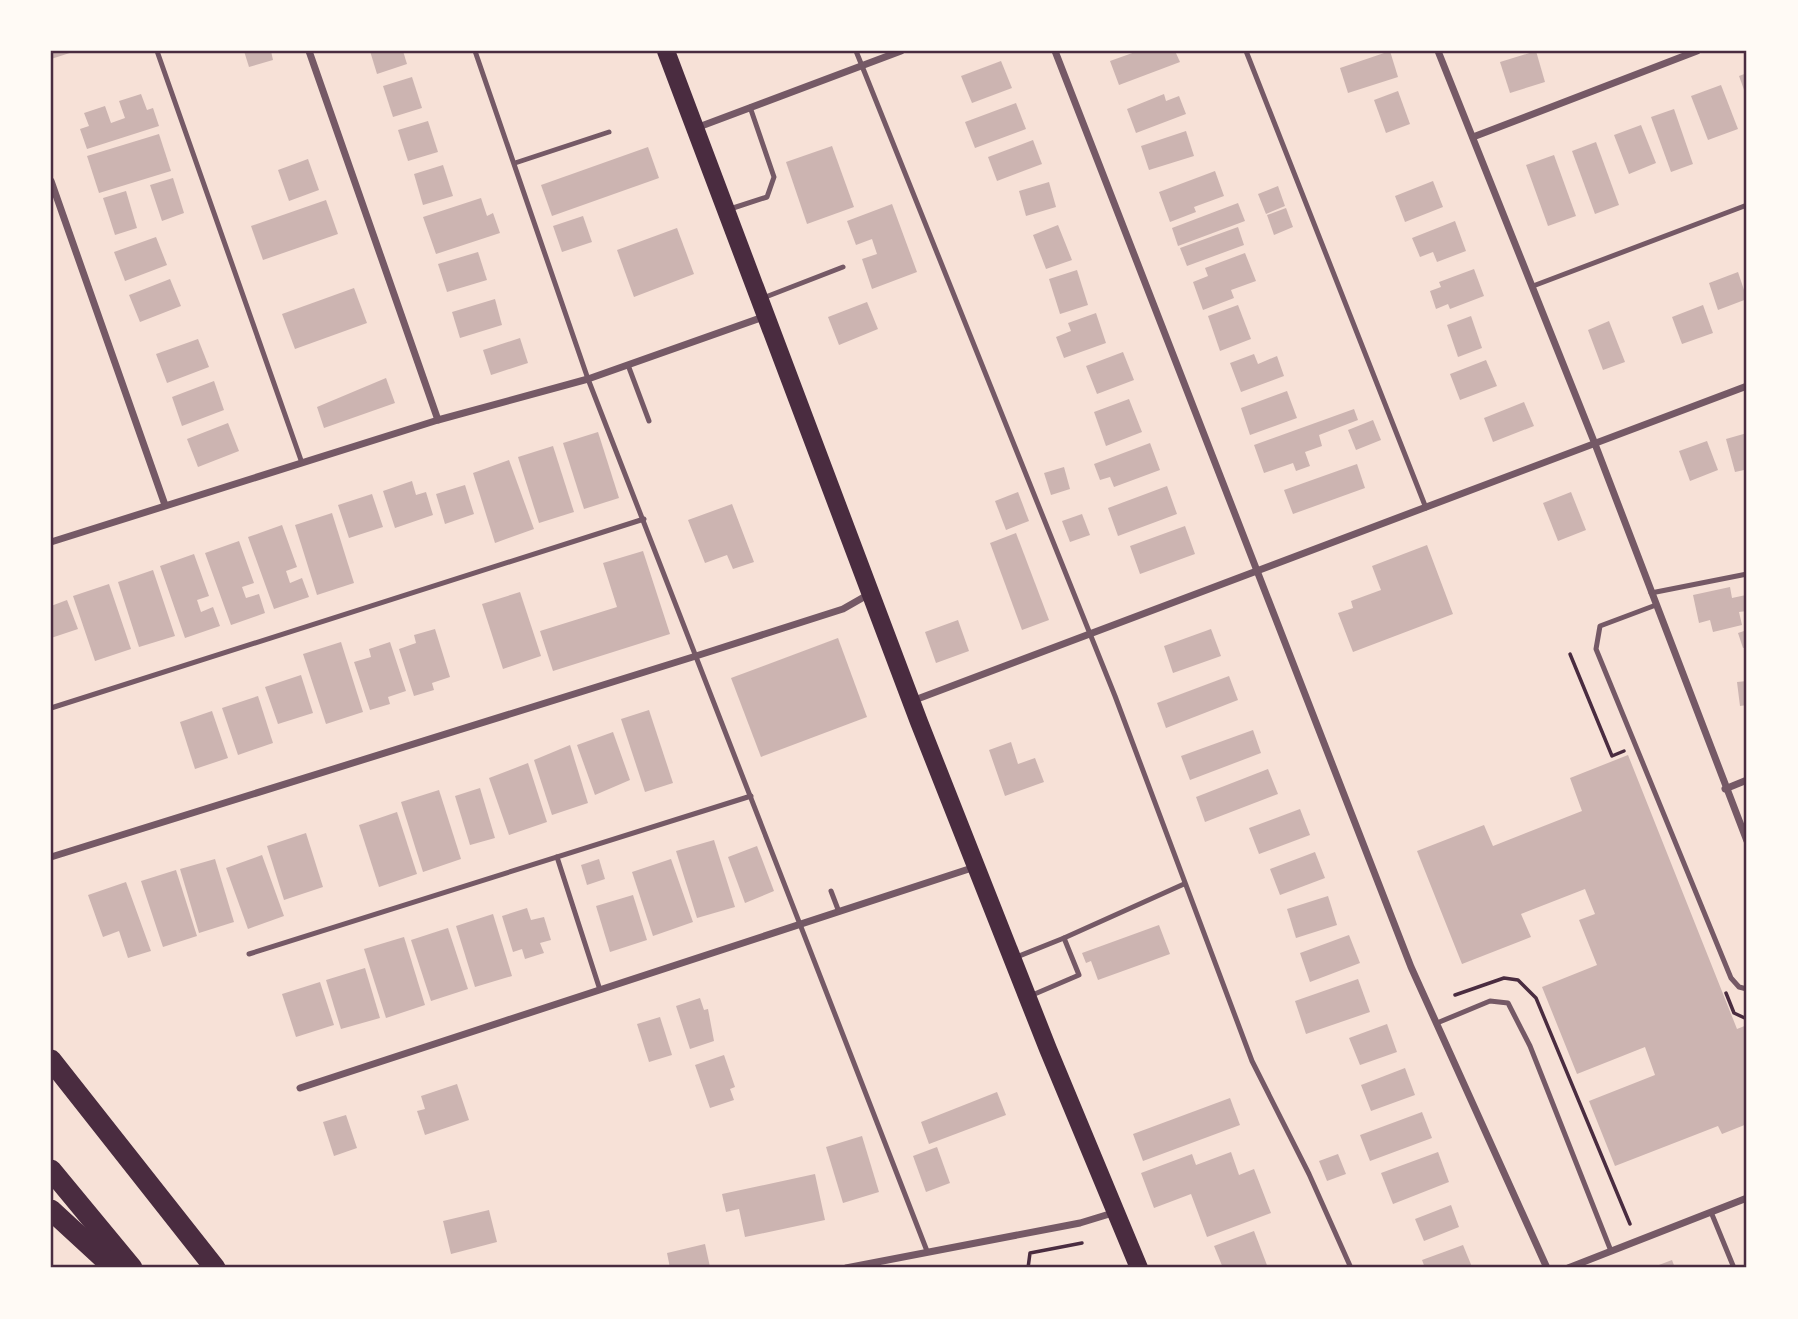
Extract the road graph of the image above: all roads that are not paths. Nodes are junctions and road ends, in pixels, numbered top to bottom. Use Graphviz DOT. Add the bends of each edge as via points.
graph roads {
  1 [pos="157,51"];
  2 [pos="310,51"];
  3 [pos="475,51"];
  4 [pos="666,51"];
  5 [pos="856,51"];
  6 [pos="901,51"];
  7 [pos="1055,51"];
  8 [pos="1246,51"];
  9 [pos="1438,51"];
  10 [pos="1697,51"];
  11 [pos="861,65"];
  12 [pos="750,107"];
  13 [pos="696,128"];
  14 [pos="609,132"];
  15 [pos="1473,137"];
  16 [pos="515,163"];
  17 [pos="51,181"];
  18 [pos="1747,205"];
  19 [pos="727,210"];
  20 [pos="843,267"];
  21 [pos="1533,286"];
  22 [pos="763,307"];
  23 [pos="628,365"];
  24 [pos="588,379"];
  25 [pos="1747,386"];
  26 [pos="438,420"];
  27 [pos="649,421"];
  28 [pos="1595,444"];
  29 [pos="302,463"];
  30 [pos="164,505"];
  31 [pos="1426,508"];
  32 [pos="644,519"];
  33 [pos="51,542"];
  34 [pos="1255,572"];
  35 [pos="1747,574"];
  36 [pos="872,593"];
  37 [pos="1651,593"];
  38 [pos="1656,604"];
  39 [pos="1089,634"];
  40 [pos="696,656"];
  41 [pos="911,701"];
  42 [pos="51,708"];
  43 [pos="1747,780"];
  44 [pos="1725,789"];
  45 [pos="751,796"];
  46 [pos="1747,841"];
  47 [pos="51,857"];
  48 [pos="556,857"];
  49 [pos="976,867"];
  50 [pos="1184,884"];
  51 [pos="831,891"];
  52 [pos="839,912"];
  53 [pos="801,924"];
  54 [pos="1064,938"];
  55 [pos="249,954"];
  56 [pos="1012,958"];
  57 [pos="1747,989"];
  58 [pos="600,990"];
  59 [pos="1027,997"];
  60 [pos="1437,1023"];
  61 [pos="51,1060"];
  62 [pos="300,1088"];
  63 [pos="51,1170"];
  64 [pos="1747,1198"];
  65 [pos="51,1210"];
  66 [pos="1117,1212"];
  67 [pos="1711,1212"];
  68 [pos="927,1251"];
  69 [pos="1611,1251"];
  70 [pos="114,1268"];
  71 [pos="132,1268"];
  72 [pos="215,1268"];
  73 [pos="846,1268"];
  74 [pos="1139,1268"];
  75 [pos="1351,1268"];
  76 [pos="1547,1268"];
  77 [pos="1568,1268"];
  78 [pos="1734,1268"];
  1 -- 29 [label="lane"];
  2 -- 26 [label="street"];
  3 -- 16 [label="lane"];
  4 -- 13 [label="main road"];
  5 -- 11 [label="lane"];
  6 -- 11 [label="street"];
  7 -- 34 [label="street"];
  8 -- 31 [label="lane"];
  9 -- 15 [label="street"];
  10 -- 15 [label="street"];
  11 -- 12 [label="street"];
  11 -- 39 [label="lane"];
  12 -- 13 [label="street"];
  12 -- 19 [label="lane" via="774,177 772,188 767,197"];
  13 -- 19 [label="main road"];
  14 -- 16 [label="lane"];
  15 -- 21 [label="street"];
  16 -- 24 [label="lane"];
  17 -- 30 [label="street"];
  18 -- 21 [label="lane"];
  19 -- 22 [label="main road"];
  20 -- 22 [label="lane"];
  21 -- 28 [label="street"];
  22 -- 23 [label="street"];
  22 -- 36 [label="main road"];
  23 -- 24 [label="street"];
  23 -- 27 [label="lane"];
  24 -- 26 [label="street"];
  24 -- 32 [label="lane"];
  25 -- 28 [label="street"];
  26 -- 29 [label="street"];
  28 -- 31 [label="street"];
  28 -- 37 [label="street"];
  29 -- 30 [label="street"];
  30 -- 33 [label="street"];
  31 -- 34 [label="street"];
  32 -- 40 [label="lane"];
  32 -- 42 [label="lane"];
  34 -- 39 [label="street"];
  34 -- 60 [label="street"];
  35 -- 37 [label="lane"];
  36 -- 40 [label="street" via="844,609"];
  36 -- 41 [label="main road"];
  37 -- 38 [label="street"];
  38 -- 44 [label="street"];
  38 -- 57 [label="lane" via="1600,626 1596,649 1731,978"];
  39 -- 41 [label="street"];
  39 -- 50 [label="lane"];
  40 -- 45 [label="lane"];
  40 -- 47 [label="street"];
  41 -- 49 [label="main road"];
  43 -- 44 [label="street"];
  44 -- 46 [label="street"];
  45 -- 48 [label="lane"];
  45 -- 53 [label="lane"];
  48 -- 55 [label="lane"];
  48 -- 58 [label="lane"];
  49 -- 52 [label="street"];
  49 -- 56 [label="main road"];
  50 -- 54 [label="lane"];
  50 -- 75 [label="lane" via="1252,1061"];
  51 -- 52 [label="lane"];
  52 -- 53 [label="street"];
  53 -- 58 [label="street"];
  53 -- 68 [label="lane"];
  54 -- 56 [label="lane"];
  54 -- 59 [label="lane" via="1080,975"];
  56 -- 59 [label="main road"];
  58 -- 62 [label="street"];
  59 -- 66 [label="main road"];
  60 -- 69 [label="lane" via="1490,1002 1508,1003 1530,1046"];
  60 -- 76 [label="street"];
  61 -- 72 [label="highway"];
  63 -- 71 [label="highway"];
  64 -- 67 [label="street"];
  65 -- 70 [label="highway"];
  66 -- 68 [label="street"];
  66 -- 74 [label="main road"];
  67 -- 69 [label="street"];
  67 -- 78 [label="lane"];
  68 -- 73 [label="street"];
  69 -- 77 [label="street"];
}
